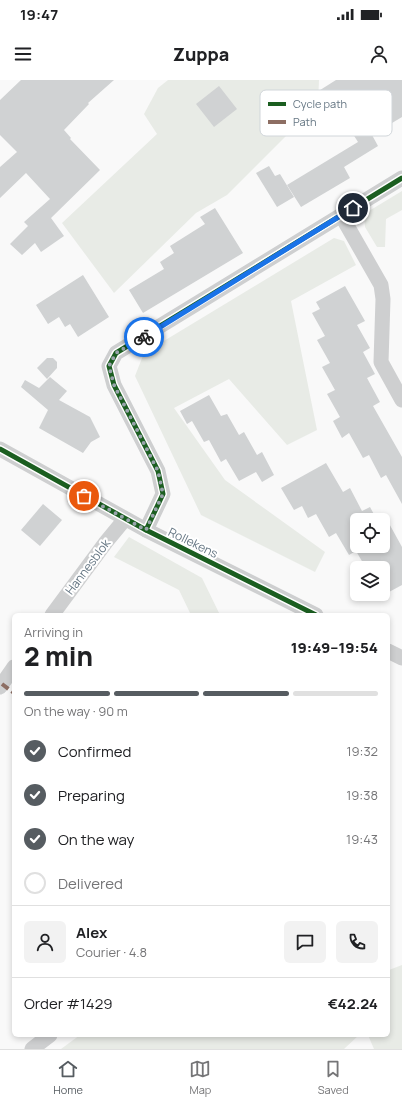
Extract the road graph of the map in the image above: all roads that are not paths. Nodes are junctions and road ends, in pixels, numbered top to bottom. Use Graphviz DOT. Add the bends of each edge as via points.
graph roads {
  1 [pos="402,178"];
  2 [pos="341,215"];
  3 [pos="402,400"];
  4 [pos="0,449"];
  5 [pos="125,519"];
  6 [pos="146,530"];
  7 [pos="53,613"];
  8 [pos="312,613"];
  9 [pos="390,652"];
  10 [pos="402,658"];
  11 [pos="12,670"];
  12 [pos="0,687"];
  13 [pos="47,1037"];
  14 [pos="32,1049"];
  1 -- 2 [label="street"];
  2 -- 3 [label="street" via="381,285 381,362"];
  2 -- 6 [label="street" via="116,353 109,366 114,385 158,471 163,494"];
  4 -- 5 [label="street, Rollekens"];
  5 -- 6 [label="street, Rollekens"];
  5 -- 7 [label="street, Hannesblok"];
  6 -- 8 [label="street, Rollekens"];
  9 -- 10 [label="street"];
  11 -- 12 [label="street"];
  13 -- 14 [label="street"];
}
